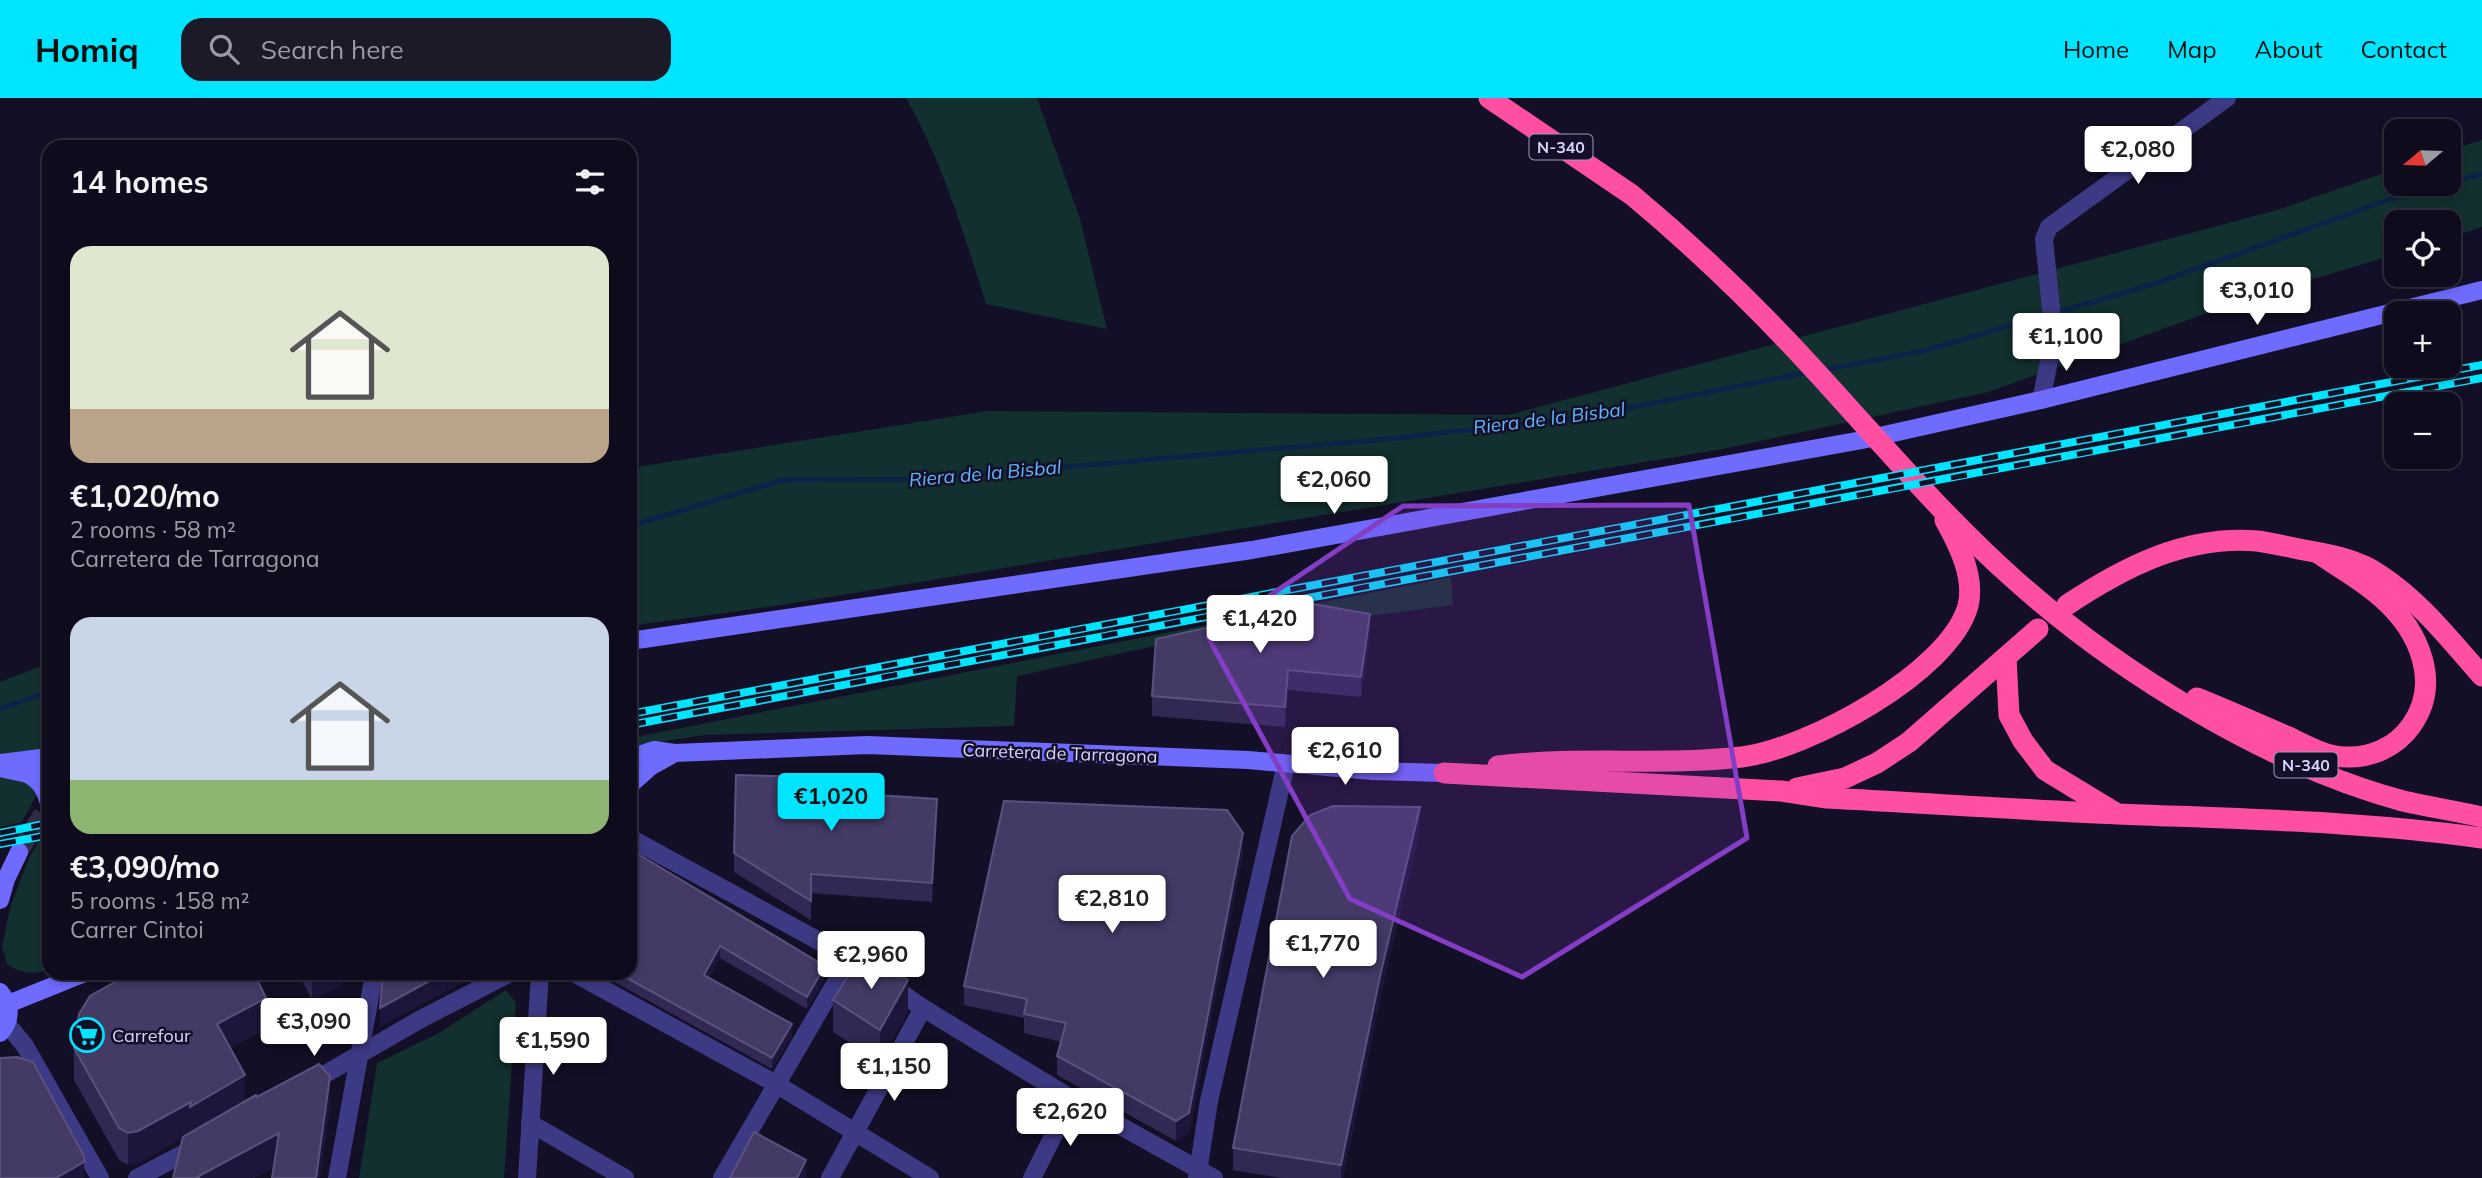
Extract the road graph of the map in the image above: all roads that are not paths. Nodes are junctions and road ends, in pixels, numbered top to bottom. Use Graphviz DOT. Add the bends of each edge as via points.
graph roads {
  1 [pos="1489,98"];
  2 [pos="2227,98"];
  3 [pos="2482,290"];
  4 [pos="2041,400"];
  5 [pos="1932,499"];
  6 [pos="2318,553"];
  7 [pos="2067,605"];
  8 [pos="2038,629"];
  9 [pos="637,640"];
  10 [pos="2006,657"];
  11 [pos="2482,677"];
  12 [pos="2145,678"];
  13 [pos="675,753"];
  14 [pos="637,756"];
  15 [pos="42,758"];
  16 [pos="0,763"];
  17 [pos="1286,764"];
  18 [pos="0,768"];
  19 [pos="42,772"];
  20 [pos="1444,773"];
  21 [pos="28,774"];
  22 [pos="637,779"];
  23 [pos="42,785"];
  24 [pos="1781,791"];
  25 [pos="2118,814"];
  26 [pos="2482,817"];
  27 [pos="2482,838"];
  28 [pos="637,842"];
  29 [pos="19,852"];
  30 [pos="0,900"];
  31 [pos="850,958"];
  32 [pos="62,980"];
  33 [pos="373,980"];
  34 [pos="497,980"];
  35 [pos="540,980"];
  36 [pos="587,980"];
  37 [pos="4,998"];
  38 [pos="923,1008"];
  39 [pos="3,1029"];
  40 [pos="359,1054"];
  41 [pos="20,1079"];
  42 [pos="776,1084"];
  43 [pos="49,1088"];
  44 [pos="290,1094"];
  45 [pos="1072,1099"];
  46 [pos="530,1123"];
  47 [pos="856,1133"];
  48 [pos="210,1140"];
  49 [pos="176,1160"];
  50 [pos="1203,1176"];
  51 [pos="100,1178"];
  52 [pos="137,1178"];
  53 [pos="170,1178"];
  54 [pos="337,1178"];
  55 [pos="527,1178"];
  56 [pos="625,1178"];
  57 [pos="722,1178"];
  58 [pos="830,1178"];
  59 [pos="930,1178"];
  60 [pos="1032,1178"];
  1 -- 5 [label="highway, N-340" via="1632,195 1742,296"];
  2 -- 4 [label="street" via="2049,226 2044,239 2054,338"];
  3 -- 4 [label="street"];
  4 -- 9 [label="street" via="1862,440 1252,550"];
  5 -- 12 [label="highway, N-340" via="2017,582"];
  5 -- 20 [label="highway" via="1964,560 1970,587 1968,605 1945,646 1895,689 1843,720 1797,742 1745,757 1645,763 1532,762"];
  6 -- 7 [label="highway" via="2257,541 2194,545 2137,563"];
  6 -- 11 [label="highway" via="2350,559 2379,574 2421,606"];
  6 -- 12 [label="highway" via="2382,598 2420,649 2427,675 2425,697 2418,717 2390,747 2344,758 2321,752"];
  8 -- 10 [label="highway"];
  10 -- 24 [label="highway" via="1909,742 1877,763 1844,778"];
  10 -- 25 [label="highway" via="2009,715 2045,771"];
  12 -- 26 [label="highway, N-340" via="2272,751 2402,800"];
  13 -- 14 [label="street, Carretera de Tarragona" via="654,750"];
  13 -- 17 [label="street, Carretera de Tarragona" via="867,745"];
  13 -- 22 [label="street, Carretera de Tarragona"];
  15 -- 16 [label="street"];
  17 -- 20 [label="street, Carretera de Tarragona"];
  17 -- 50 [label="street" via="1209,1101"];
  18 -- 21 [label="street"];
  19 -- 21 [label="street"];
  20 -- 24 [label="highway"];
  21 -- 23 [label="street"];
  24 -- 25 [label="highway" via="1827,798"];
  25 -- 27 [label="highway" via="2426,830"];
  28 -- 31 [label="street"];
  29 -- 30 [label="street"];
  31 -- 38 [label="street"];
  31 -- 42 [label="street"];
  32 -- 37 [label="street"];
  33 -- 40 [label="street"];
  34 -- 40 [label="street"];
  35 -- 46 [label="street"];
  36 -- 42 [label="street"];
  37 -- 39 [label="street" via="9,1014"];
  38 -- 45 [label="street"];
  38 -- 47 [label="street"];
  39 -- 43 [label="street" via="25,1046"];
  40 -- 44 [label="street"];
  40 -- 54 [label="street"];
  41 -- 43 [label="street"];
  42 -- 47 [label="street"];
  42 -- 57 [label="street"];
  43 -- 51 [label="street"];
  45 -- 50 [label="street"];
  45 -- 60 [label="street"];
  46 -- 55 [label="street"];
  46 -- 56 [label="street"];
  47 -- 58 [label="street"];
  47 -- 59 [label="street"];
  48 -- 49 [label="street"];
  49 -- 52 [label="street"];
  49 -- 53 [label="street"];
}
